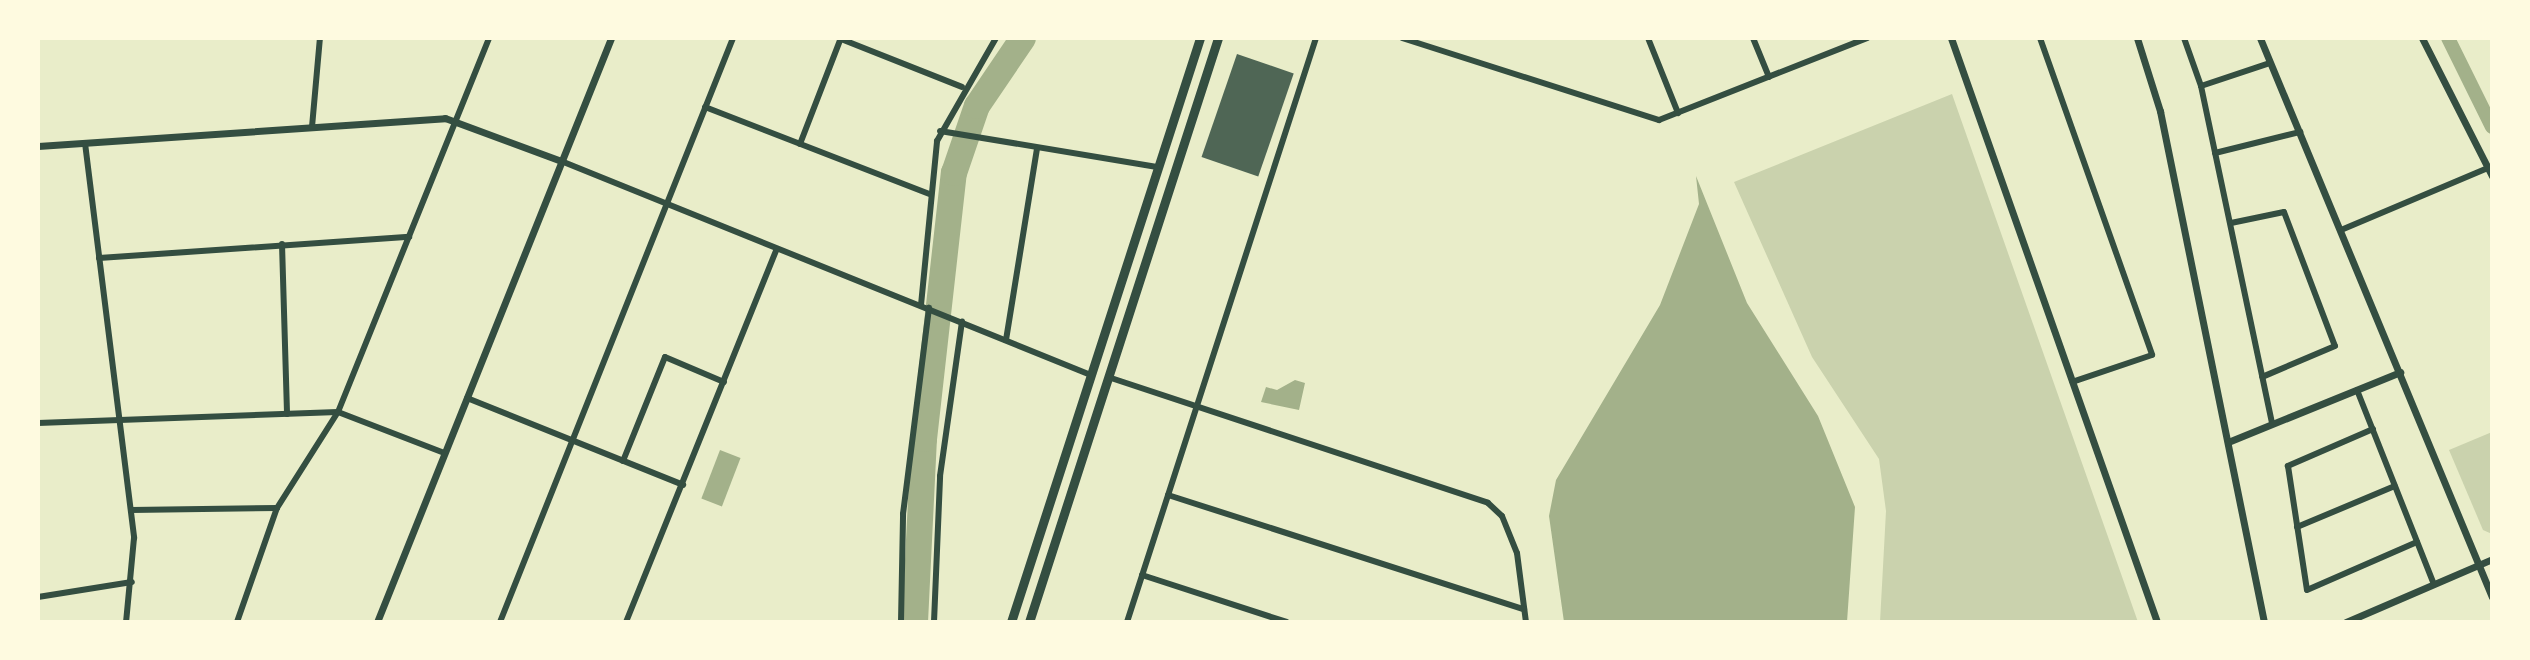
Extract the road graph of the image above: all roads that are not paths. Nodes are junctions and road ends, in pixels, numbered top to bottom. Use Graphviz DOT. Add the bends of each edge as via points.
graph roads {
  1 [pos="320,38"];
  2 [pos="489,38"];
  3 [pos="611,38"];
  4 [pos="733,38"];
  5 [pos="841,38"];
  6 [pos="996,38"];
  7 [pos="1200,38"];
  8 [pos="1218,38"];
  9 [pos="1316,38"];
  10 [pos="1402,38"];
  11 [pos="1648,38"];
  12 [pos="1753,38"];
  13 [pos="1867,38"];
  14 [pos="1951,38"];
  15 [pos="2040,38"];
  16 [pos="2137,38"];
  17 [pos="2184,38"];
  18 [pos="2260,38"];
  19 [pos="2422,38"];
  20 [pos="1848,42"];
  21 [pos="2270,63"];
  22 [pos="1769,77"];
  23 [pos="2201,86"];
  24 [pos="962,87"];
  25 [pos="705,107"];
  26 [pos="1678,113"];
  27 [pos="456,119"];
  28 [pos="312,127"];
  29 [pos="940,131"];
  30 [pos="2300,132"];
  31 [pos="85,143"];
  32 [pos="800,144"];
  33 [pos="38,146"];
  34 [pos="1037,149"];
  35 [pos="2215,153"];
  36 [pos="561,161"];
  37 [pos="1157,167"];
  38 [pos="2490,172"];
  39 [pos="929,194"];
  40 [pos="666,205"];
  41 [pos="2231,223"];
  42 [pos="2341,230"];
  43 [pos="409,237"];
  44 [pos="282,244"];
  45 [pos="777,249"];
  46 [pos="99,258"];
  47 [pos="921,305"];
  48 [pos="929,308"];
  49 [pos="962,322"];
  50 [pos="1006,340"];
  51 [pos="2400,372"];
  52 [pos="1091,375"];
  53 [pos="1108,377"];
  54 [pos="2262,377"];
  55 [pos="724,382"];
  56 [pos="2072,382"];
  57 [pos="2357,390"];
  58 [pos="467,398"];
  59 [pos="1198,406"];
  60 [pos="338,412"];
  61 [pos="287,414"];
  62 [pos="119,419"];
  63 [pos="38,423"];
  64 [pos="2272,424"];
  65 [pos="2373,429"];
  66 [pos="572,441"];
  67 [pos="2228,442"];
  68 [pos="444,453"];
  69 [pos="623,461"];
  70 [pos="683,485"];
  71 [pos="2395,486"];
  72 [pos="1168,495"];
  73 [pos="277,508"];
  74 [pos="131,510"];
  75 [pos="2297,527"];
  76 [pos="2417,542"];
  77 [pos="2492,559"];
  78 [pos="2478,565"];
  79 [pos="1142,575"];
  80 [pos="132,582"];
  81 [pos="2434,584"];
  82 [pos="38,597"];
  83 [pos="2492,597"];
  84 [pos="1524,609"];
  85 [pos="126,622"];
  86 [pos="237,622"];
  87 [pos="377,622"];
  88 [pos="500,622"];
  89 [pos="626,622"];
  90 [pos="901,622"];
  91 [pos="934,622"];
  92 [pos="1011,622"];
  93 [pos="1029,622"];
  94 [pos="1127,622"];
  95 [pos="1287,622"];
  96 [pos="1526,622"];
  97 [pos="2157,622"];
  98 [pos="2264,622"];
  99 [pos="2346,622"];
  1 -- 28 [label="street"];
  2 -- 27 [label="street"];
  3 -- 36 [label="street"];
  4 -- 25 [label="street"];
  5 -- 24 [label="street"];
  5 -- 32 [label="street"];
  6 -- 24 [label="street"];
  7 -- 37 [label="main road"];
  8 -- 53 [label="main road"];
  9 -- 59 [label="street"];
  10 -- 26 [label="street" via="1650,118"];
  11 -- 26 [label="street"];
  12 -- 22 [label="street"];
  13 -- 20 [label="street"];
  14 -- 56 [label="street"];
  15 -- 56 [label="street" via="2152,355"];
  16 -- 67 [label="street" via="2160,111"];
  17 -- 23 [label="street"];
  18 -- 21 [label="street"];
  19 -- 38 [label="street"];
  20 -- 22 [label="street"];
  21 -- 23 [label="street"];
  21 -- 30 [label="street"];
  22 -- 26 [label="street"];
  23 -- 35 [label="street"];
  24 -- 29 [label="street"];
  25 -- 32 [label="street"];
  25 -- 40 [label="street"];
  27 -- 28 [label="street"];
  27 -- 36 [label="street"];
  27 -- 43 [label="street"];
  28 -- 31 [label="street"];
  29 -- 34 [label="street"];
  29 -- 39 [label="street"];
  30 -- 35 [label="street"];
  30 -- 42 [label="street"];
  31 -- 33 [label="street"];
  31 -- 46 [label="street"];
  32 -- 39 [label="street"];
  34 -- 37 [label="street"];
  34 -- 50 [label="street"];
  35 -- 41 [label="street"];
  36 -- 40 [label="street"];
  36 -- 58 [label="street"];
  37 -- 52 [label="main road"];
  38 -- 42 [label="street"];
  39 -- 47 [label="street"];
  40 -- 45 [label="street"];
  40 -- 66 [label="street"];
  41 -- 54 [label="street"];
  41 -- 54 [label="street" via="2284,212 2335,346"];
  42 -- 51 [label="street"];
  43 -- 44 [label="street"];
  43 -- 60 [label="street"];
  44 -- 46 [label="street"];
  44 -- 61 [label="street"];
  45 -- 47 [label="street"];
  45 -- 55 [label="street"];
  46 -- 62 [label="street"];
  47 -- 48 [label="street"];
  48 -- 49 [label="street"];
  48 -- 90 [label="street" via="903,514"];
  49 -- 50 [label="street"];
  49 -- 91 [label="street" via="940,476"];
  50 -- 52 [label="street"];
  51 -- 57 [label="street"];
  51 -- 78 [label="street"];
  52 -- 92 [label="main road"];
  53 -- 59 [label="street"];
  53 -- 93 [label="main road"];
  54 -- 64 [label="street"];
  55 -- 69 [label="street" via="665,357"];
  55 -- 70 [label="street"];
  56 -- 97 [label="street"];
  57 -- 64 [label="street"];
  57 -- 65 [label="street"];
  58 -- 66 [label="street"];
  58 -- 68 [label="street"];
  59 -- 72 [label="street"];
  59 -- 84 [label="street" via="1488,503 1509,528"];
  60 -- 61 [label="street"];
  60 -- 68 [label="street"];
  60 -- 73 [label="street"];
  61 -- 62 [label="street"];
  62 -- 63 [label="street"];
  62 -- 74 [label="street"];
  64 -- 67 [label="street"];
  65 -- 71 [label="street"];
  65 -- 75 [label="street" via="2288,466"];
  66 -- 69 [label="street"];
  66 -- 88 [label="street"];
  67 -- 98 [label="street"];
  68 -- 87 [label="street"];
  69 -- 70 [label="street"];
  70 -- 89 [label="street"];
  71 -- 75 [label="street"];
  71 -- 76 [label="street"];
  72 -- 79 [label="street"];
  72 -- 84 [label="street"];
  73 -- 74 [label="street"];
  73 -- 86 [label="street"];
  74 -- 80 [label="street"];
  75 -- 76 [label="street" via="2307,590"];
  76 -- 81 [label="street"];
  77 -- 78 [label="street"];
  78 -- 81 [label="street"];
  78 -- 83 [label="street"];
  79 -- 94 [label="street"];
  79 -- 95 [label="street"];
  80 -- 82 [label="street"];
  80 -- 85 [label="street"];
  81 -- 99 [label="street"];
  84 -- 96 [label="street"];
}
